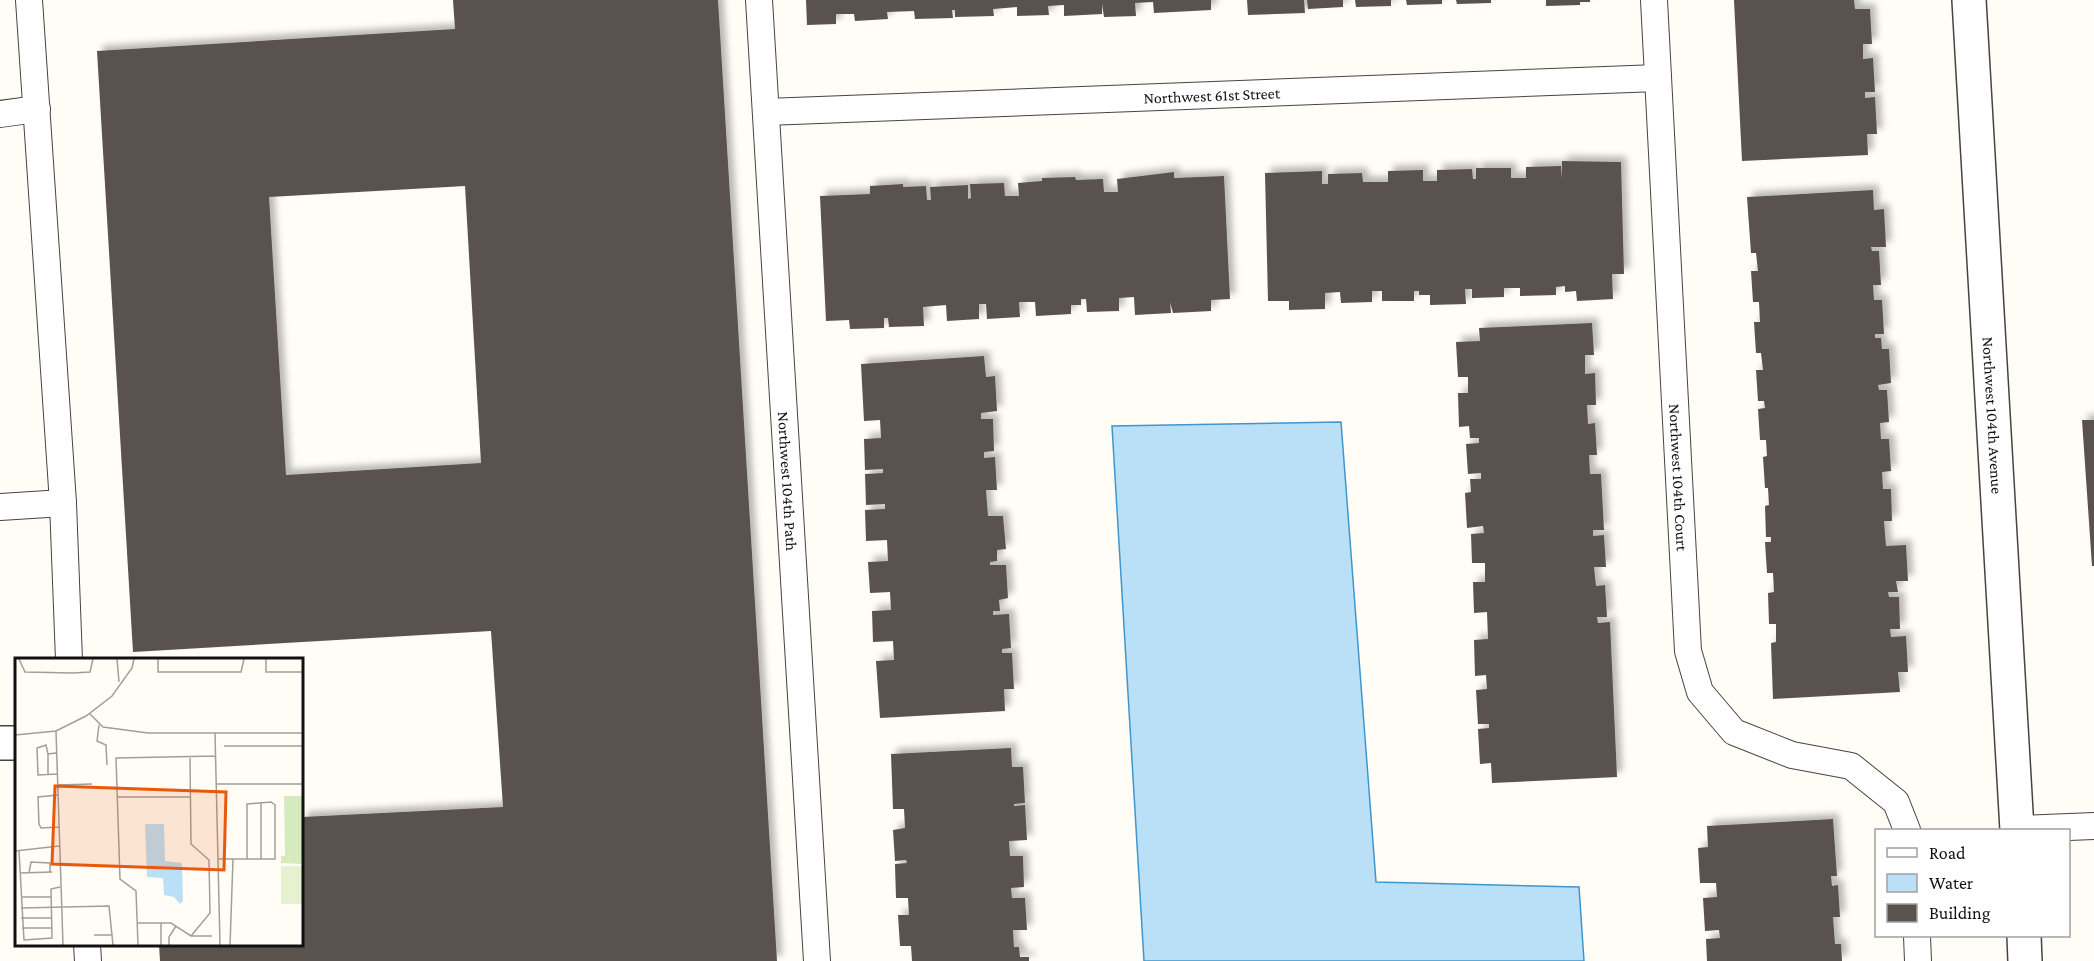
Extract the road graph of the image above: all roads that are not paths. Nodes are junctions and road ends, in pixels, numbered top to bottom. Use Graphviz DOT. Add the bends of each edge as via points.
graph roads {
  1 [pos="29,0"];
  2 [pos="759,0"];
  3 [pos="1653,0"];
  4 [pos="1969,0"];
  5 [pos="1658,78"];
  6 [pos="37,109"];
  7 [pos="766,112"];
  8 [pos="0,114"];
  9 [pos="63,503"];
  10 [pos="0,507"];
  11 [pos="69,658"];
  12 [pos="2094,826"];
  13 [pos="1905,829"];
  14 [pos="2017,829"];
  15 [pos="2036,829"];
  16 [pos="1917,937"];
  17 [pos="2024,937"];
  18 [pos="87,946"];
  19 [pos="88,961"];
  20 [pos="817,961"];
  21 [pos="1918,961"];
  22 [pos="2025,961"];
  1 -- 6 [label="lane"];
  2 -- 7 [label="lane, Northwest 104th Path"];
  3 -- 5 [label="lane, Northwest 104th Court"];
  4 -- 14 [label="street, Northwest 104th Avenue"];
  5 -- 7 [label="lane, Northwest 61st Street"];
  5 -- 13 [label="lane, Northwest 104th Court" via="1688,651 1700,692 1734,732 1792,755 1851,766 1896,802"];
  6 -- 8 [label="lane"];
  6 -- 9 [label="lane"];
  7 -- 20 [label="lane, Northwest 104th Path"];
  9 -- 10 [label="lane"];
  9 -- 11 [label="lane"];
  12 -- 15 [label="lane"];
  16 -- 21 [label="lane"];
  17 -- 22 [label="street"];
  18 -- 19 [label="lane"];
}
